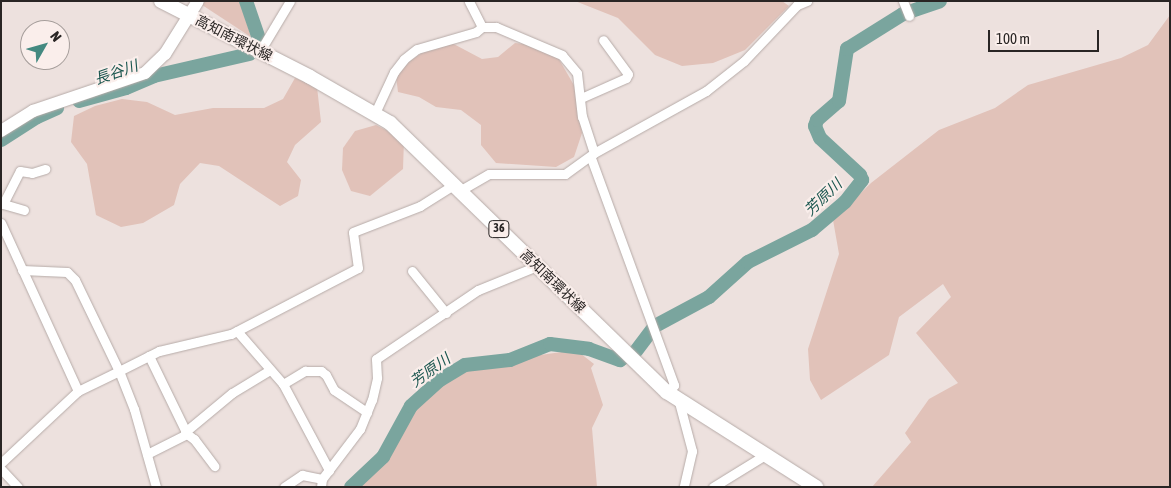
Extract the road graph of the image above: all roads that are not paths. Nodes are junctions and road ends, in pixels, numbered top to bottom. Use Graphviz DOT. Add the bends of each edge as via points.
graph roads {
  1 [pos="161,1"];
  2 [pos="198,1"];
  3 [pos="290,1"];
  4 [pos="469,1"];
  5 [pos="807,1"];
  6 [pos="190,15"];
  7 [pos="482,27"];
  8 [pos="603,40"];
  9 [pos="260,51"];
  10 [pos="581,98"];
  11 [pos="375,113"];
  12 [pos="1,131"];
  13 [pos="592,155"];
  14 [pos="45,169"];
  15 [pos="458,187"];
  16 [pos="2,206"];
  17 [pos="24,210"];
  18 [pos="1,223"];
  19 [pos="537,266"];
  20 [pos="22,270"];
  21 [pos="412,270"];
  22 [pos="446,313"];
  23 [pos="238,330"];
  24 [pos="148,356"];
  25 [pos="270,370"];
  26 [pos="119,371"];
  27 [pos="283,384"];
  28 [pos="78,391"];
  29 [pos="667,392"];
  30 [pos="679,402"];
  31 [pos="367,412"];
  32 [pos="186,433"];
  33 [pos="147,454"];
  34 [pos="765,455"];
  35 [pos="1,463"];
  36 [pos="214,466"];
  37 [pos="1,469"];
  38 [pos="329,470"];
  39 [pos="321,483"];
  40 [pos="18,487"];
  41 [pos="156,487"];
  42 [pos="284,487"];
  43 [pos="684,487"];
  44 [pos="712,487"];
  45 [pos="816,487"];
  1 -- 6 [label="main road, 高知南環状線 / 36"];
  2 -- 6 [label="street"];
  3 -- 9 [label="street"];
  4 -- 7 [label="street"];
  5 -- 13 [label="street" via="797,5 744,61 706,91"];
  6 -- 9 [label="main road, 高知南環状線 / 36"];
  6 -- 12 [label="street" via="165,54 145,74 33,111"];
  7 -- 10 [label="street" via="496,27 562,55 577,73"];
  7 -- 11 [label="street" via="476,32 417,49 404,59 394,72"];
  8 -- 10 [label="street" via="628,74 626,78"];
  9 -- 11 [label="main road, 高知南環状線 / 36"];
  10 -- 13 [label="street" via="582,117"];
  11 -- 15 [label="main road, 高知南環状線 / 36" via="410,140"];
  13 -- 15 [label="street" via="557,176 489,174"];
  13 -- 29 [label="street" via="674,385"];
  14 -- 16 [label="street" via="32,173 20,170"];
  15 -- 19 [label="main road, 高知南環状線 / 36"];
  15 -- 23 [label="street" via="353,232 358,268"];
  16 -- 17 [label="street"];
  18 -- 20 [label="street"];
  19 -- 22 [label="street" via="478,290"];
  19 -- 29 [label="main road, 高知南環状線 / 36"];
  20 -- 26 [label="street" via="67,272 75,280"];
  20 -- 28 [label="street"];
  21 -- 22 [label="street"];
  22 -- 31 [label="street" via="376,359 377,378"];
  23 -- 24 [label="street"];
  23 -- 25 [label="street"];
  24 -- 26 [label="street"];
  24 -- 32 [label="street"];
  25 -- 27 [label="street"];
  25 -- 32 [label="street" via="232,393"];
  26 -- 28 [label="street"];
  26 -- 33 [label="street"];
  27 -- 31 [label="street" via="305,371 321,371 334,390"];
  27 -- 38 [label="street"];
  28 -- 35 [label="street"];
  29 -- 30 [label="main road, 高知南環状線 / 36"];
  30 -- 34 [label="main road, 高知南環状線 / 36"];
  30 -- 43 [label="street" via="692,451"];
  31 -- 38 [label="street" via="350,446"];
  32 -- 33 [label="street"];
  32 -- 36 [label="street"];
  33 -- 41 [label="street"];
  34 -- 44 [label="street"];
  34 -- 45 [label="main road, 高知南環状線 / 36"];
  37 -- 40 [label="street"];
  38 -- 39 [label="street"];
  39 -- 42 [label="street" via="302,475"];
}
